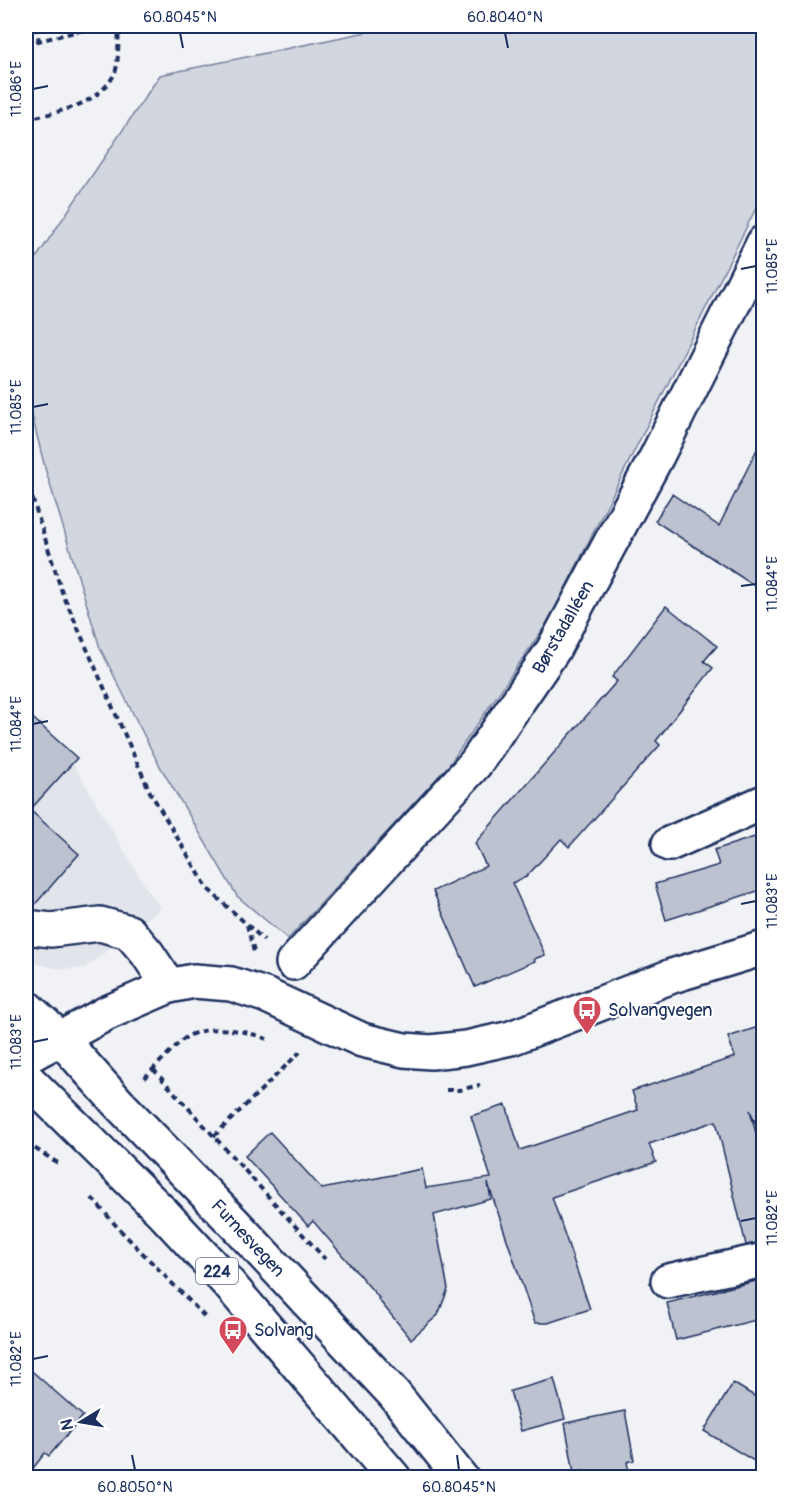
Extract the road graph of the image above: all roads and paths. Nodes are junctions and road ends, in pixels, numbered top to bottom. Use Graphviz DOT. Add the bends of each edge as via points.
graph roads {
  1 [pos="36,26"];
  2 [pos="100,26"];
  3 [pos="119,26"];
  4 [pos="39,40"];
  5 [pos="26,44"];
  6 [pos="26,119"];
  7 [pos="764,242"];
  8 [pos="26,478"];
  9 [pos="764,801"];
  10 [pos="669,844"];
  11 [pos="26,927"];
  12 [pos="266,941"];
  13 [pos="764,948"];
  14 [pos="293,963"];
  15 [pos="169,986"];
  16 [pos="26,1007"];
  17 [pos="60,1038"];
  18 [pos="300,1052"];
  19 [pos="26,1057"];
  20 [pos="153,1069"];
  21 [pos="26,1078"];
  22 [pos="214,1136"];
  23 [pos="26,1143"];
  24 [pos="61,1166"];
  25 [pos="325,1259"];
  26 [pos="764,1260"];
  27 [pos="668,1281"];
  28 [pos="394,1478"];
  29 [pos="461,1478"];
  1 -- 4 [label="path"];
  2 -- 4 [label="path"];
  3 -- 6 [label="path" via="116,71 99,93 70,109"];
  4 -- 5 [label="path"];
  7 -- 14 [label="main road, Børstadalléen" via="657,456 553,650 475,764"];
  8 -- 12 [label="path" via="62,592 150,792 208,889"];
  9 -- 10 [label="main road"];
  11 -- 15 [label="main road" via="51,930 100,924 129,932"];
  13 -- 15 [label="main road" via="672,976 511,1038 431,1052 362,1040 265,994 231,984 194,981"];
  15 -- 17 [label="main road" via="107,1012"];
  16 -- 17 [label="main road, Furnesvegen / 224"];
  17 -- 19 [label="main road"];
  17 -- 29 [label="main road, Furnesvegen / 224" via="394,1394"];
  18 -- 22 [label="path"];
  20 -- 22 [label="path"];
  21 -- 28 [label="main road, 224" via="228,1283"];
  22 -- 25 [label="path"];
  23 -- 24 [label="path"];
  26 -- 27 [label="main road"];
}
